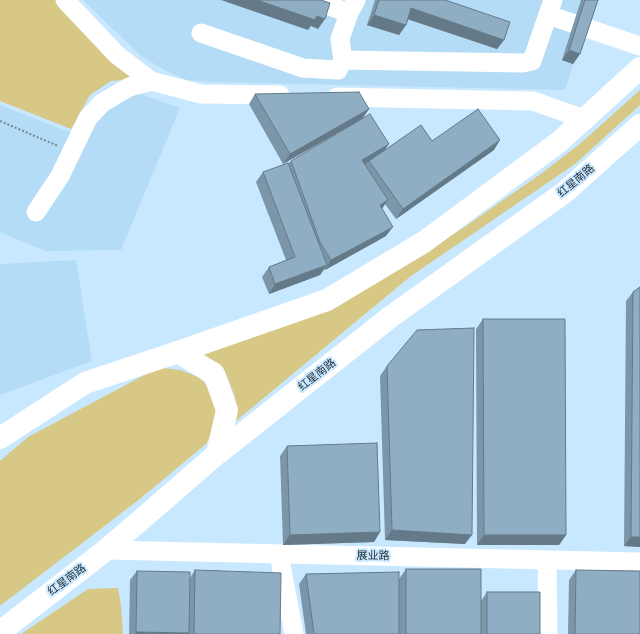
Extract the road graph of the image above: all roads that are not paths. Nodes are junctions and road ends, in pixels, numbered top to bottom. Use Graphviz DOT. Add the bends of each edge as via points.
graph roads {
  1 [pos="65,0"];
  2 [pos="312,0"];
  3 [pos="353,6"];
  4 [pos="551,7"];
  5 [pos="201,33"];
  6 [pos="640,35"];
  7 [pos="640,46"];
  8 [pos="343,60"];
  9 [pos="640,68"];
  10 [pos="151,81"];
  11 [pos="296,96"];
  12 [pos="320,96"];
  13 [pos="584,119"];
  14 [pos="640,125"];
  15 [pos="36,212"];
  16 [pos="178,352"];
  17 [pos="0,438"];
  18 [pos="217,454"];
  19 [pos="106,550"];
  20 [pos="279,554"];
  21 [pos="547,560"];
  22 [pos="640,562"];
  23 [pos="0,632"];
  24 [pos="294,634"];
  25 [pos="548,634"];
  1 -- 10 [label="street" via="117,55"];
  2 -- 3 [label="street"];
  3 -- 8 [label="street" via="340,39"];
  4 -- 6 [label="street"];
  4 -- 7 [label="street"];
  4 -- 8 [label="street" via="532,61 523,63"];
  5 -- 8 [label="street" via="303,68 338,70"];
  9 -- 13 [label="main road"];
  10 -- 11 [label="street" via="201,94"];
  10 -- 15 [label="street" via="129,88 102,102 88,118 60,176"];
  12 -- 13 [label="street" via="533,101"];
  13 -- 16 [label="main road" via="559,142 424,242 327,300"];
  14 -- 18 [label="main road, 红星南路" via="565,192 388,318"];
  16 -- 17 [label="main road" via="85,383"];
  16 -- 18 [label="main road" via="214,374 227,410"];
  18 -- 19 [label="main road, 红星南路"];
  19 -- 20 [label="street, 展业路"];
  19 -- 23 [label="main road, 红星南路"];
  20 -- 21 [label="street, 展业路"];
  20 -- 24 [label="street"];
  21 -- 22 [label="street, 展业路"];
  21 -- 25 [label="street"];
}
